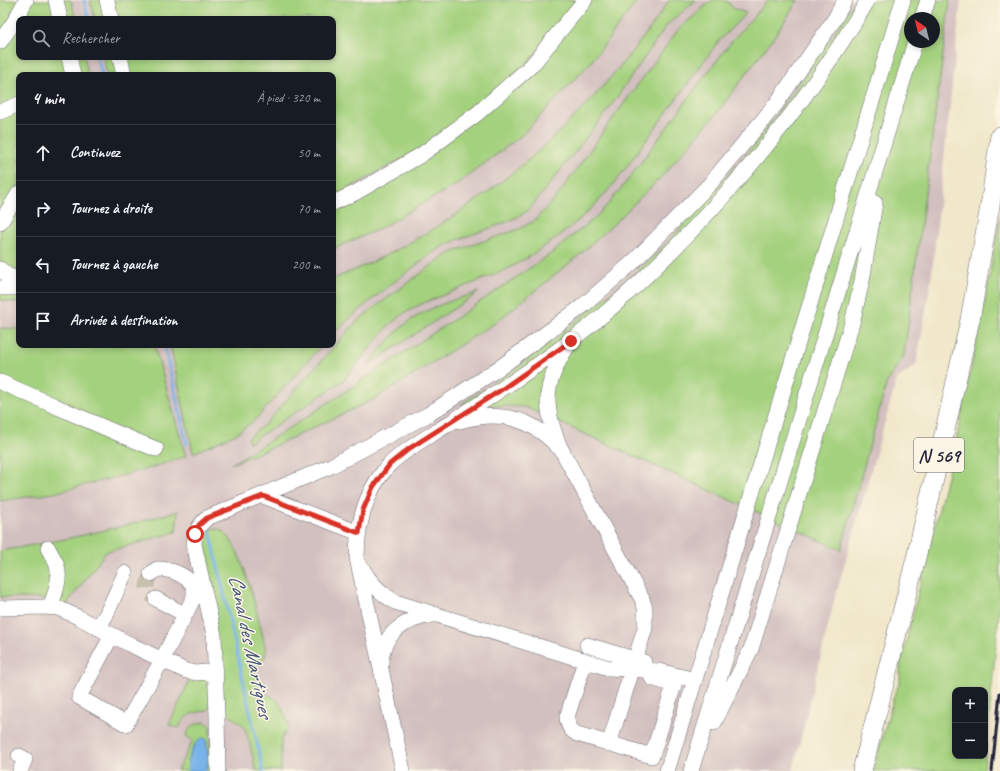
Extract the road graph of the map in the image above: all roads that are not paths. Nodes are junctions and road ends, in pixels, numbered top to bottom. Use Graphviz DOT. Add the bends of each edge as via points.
graph roads {
  1 [pos="26,0"];
  2 [pos="56,0"];
  3 [pos="107,0"];
  4 [pos="585,0"];
  5 [pos="845,0"];
  6 [pos="868,0"];
  7 [pos="903,0"];
  8 [pos="928,0"];
  9 [pos="924,12"];
  10 [pos="17,16"];
  11 [pos="59,16"];
  12 [pos="110,16"];
  13 [pos="16,18"];
  14 [pos="12,25"];
  15 [pos="0,42"];
  16 [pos="913,48"];
  17 [pos="0,50"];
  18 [pos="70,60"];
  19 [pos="121,60"];
  20 [pos="72,72"];
  21 [pos="123,72"];
  22 [pos="16,105"];
  23 [pos="0,112"];
  24 [pos="891,120"];
  25 [pos="1000,136"];
  26 [pos="16,198"];
  27 [pos="336,201"];
  28 [pos="0,223"];
  29 [pos="0,268"];
  30 [pos="16,279"];
  31 [pos="0,288"];
  32 [pos="16,288"];
  33 [pos="571,341"];
  34 [pos="0,382"];
  35 [pos="448,424"];
  36 [pos="156,449"];
  37 [pos="563,452"];
  38 [pos="263,496"];
  39 [pos="359,533"];
  40 [pos="48,548"];
  41 [pos="357,558"];
  42 [pos="125,572"];
  43 [pos="151,574"];
  44 [pos="156,599"];
  45 [pos="0,608"];
  46 [pos="50,608"];
  47 [pos="184,614"];
  48 [pos="434,614"];
  49 [pos="98,628"];
  50 [pos="112,635"];
  51 [pos="587,646"];
  52 [pos="162,660"];
  53 [pos="585,661"];
  54 [pos="634,665"];
  55 [pos="216,671"];
  56 [pos="382,673"];
  57 [pos="695,680"];
  58 [pos="627,689"];
  59 [pos="610,744"];
  60 [pos="19,756"];
  61 [pos="20,771"];
  62 [pos="218,771"];
  63 [pos="403,771"];
  64 [pos="667,771"];
  65 [pos="691,771"];
  66 [pos="698,771"];
  67 [pos="862,771"];
  1 -- 10 [label="lane"];
  2 -- 11 [label="lane"];
  3 -- 12 [label="lane"];
  4 -- 27 [label="lane" via="532,65 478,113 421,155 355,193"];
  5 -- 38 [label="lane" via="776,104 710,184 633,262 584,305 502,366 429,414 331,466"];
  6 -- 33 [label="lane" via="851,29 789,118 739,179 644,279"];
  7 -- 57 [label="lane"];
  8 -- 9 [label="lane"];
  13 -- 14 [label="lane"];
  14 -- 15 [label="lane"];
  14 -- 17 [label="lane"];
  16 -- 24 [label="lane"];
  18 -- 20 [label="lane"];
  19 -- 21 [label="lane"];
  22 -- 23 [label="lane"];
  24 -- 65 [label="lane"];
  24 -- 66 [label="lane" via="852,323 752,649 714,723"];
  25 -- 67 [label="main road, N 569" via="970,320 917,554"];
  26 -- 28 [label="lane"];
  29 -- 30 [label="lane"];
  31 -- 32 [label="lane"];
  33 -- 35 [label="lane"];
  33 -- 37 [label="lane" via="551,378 548,402 553,430"];
  34 -- 36 [label="lane"];
  35 -- 37 [label="lane" via="489,415 517,419 542,432"];
  35 -- 39 [label="lane" via="390,464 373,487 363,510"];
  37 -- 54 [label="lane" via="645,608 645,628"];
  38 -- 39 [label="lane"];
  38 -- 55 [label="lane" via="207,518 199,525 195,534 194,544 214,635"];
  39 -- 41 [label="lane"];
  40 -- 46 [label="lane" via="58,574 57,588"];
  41 -- 48 [label="lane" via="366,575 383,595 395,602"];
  41 -- 56 [label="lane"];
  42 -- 49 [label="lane"];
  43 -- 47 [label="lane" via="157,569 171,570 191,581 194,596"];
  44 -- 47 [label="lane"];
  45 -- 46 [label="lane"];
  46 -- 49 [label="lane" via="58,608"];
  47 -- 52 [label="lane"];
  48 -- 53 [label="lane"];
  48 -- 56 [label="lane" via="409,620 390,636 381,658"];
  49 -- 50 [label="lane"];
  50 -- 52 [label="lane"];
  50 -- 52 [label="lane" via="79,697 126,724"];
  51 -- 54 [label="lane"];
  52 -- 55 [label="lane" via="191,672"];
  53 -- 54 [label="lane" via="609,668"];
  53 -- 59 [label="lane" via="567,724 578,734"];
  54 -- 57 [label="lane"];
  54 -- 58 [label="lane"];
  55 -- 62 [label="lane"];
  56 -- 63 [label="lane"];
  57 -- 64 [label="lane"];
  58 -- 59 [label="lane"];
  58 -- 59 [label="lane" via="642,678 674,685 652,756"];
  60 -- 61 [label="lane" via="25,759"];
}
